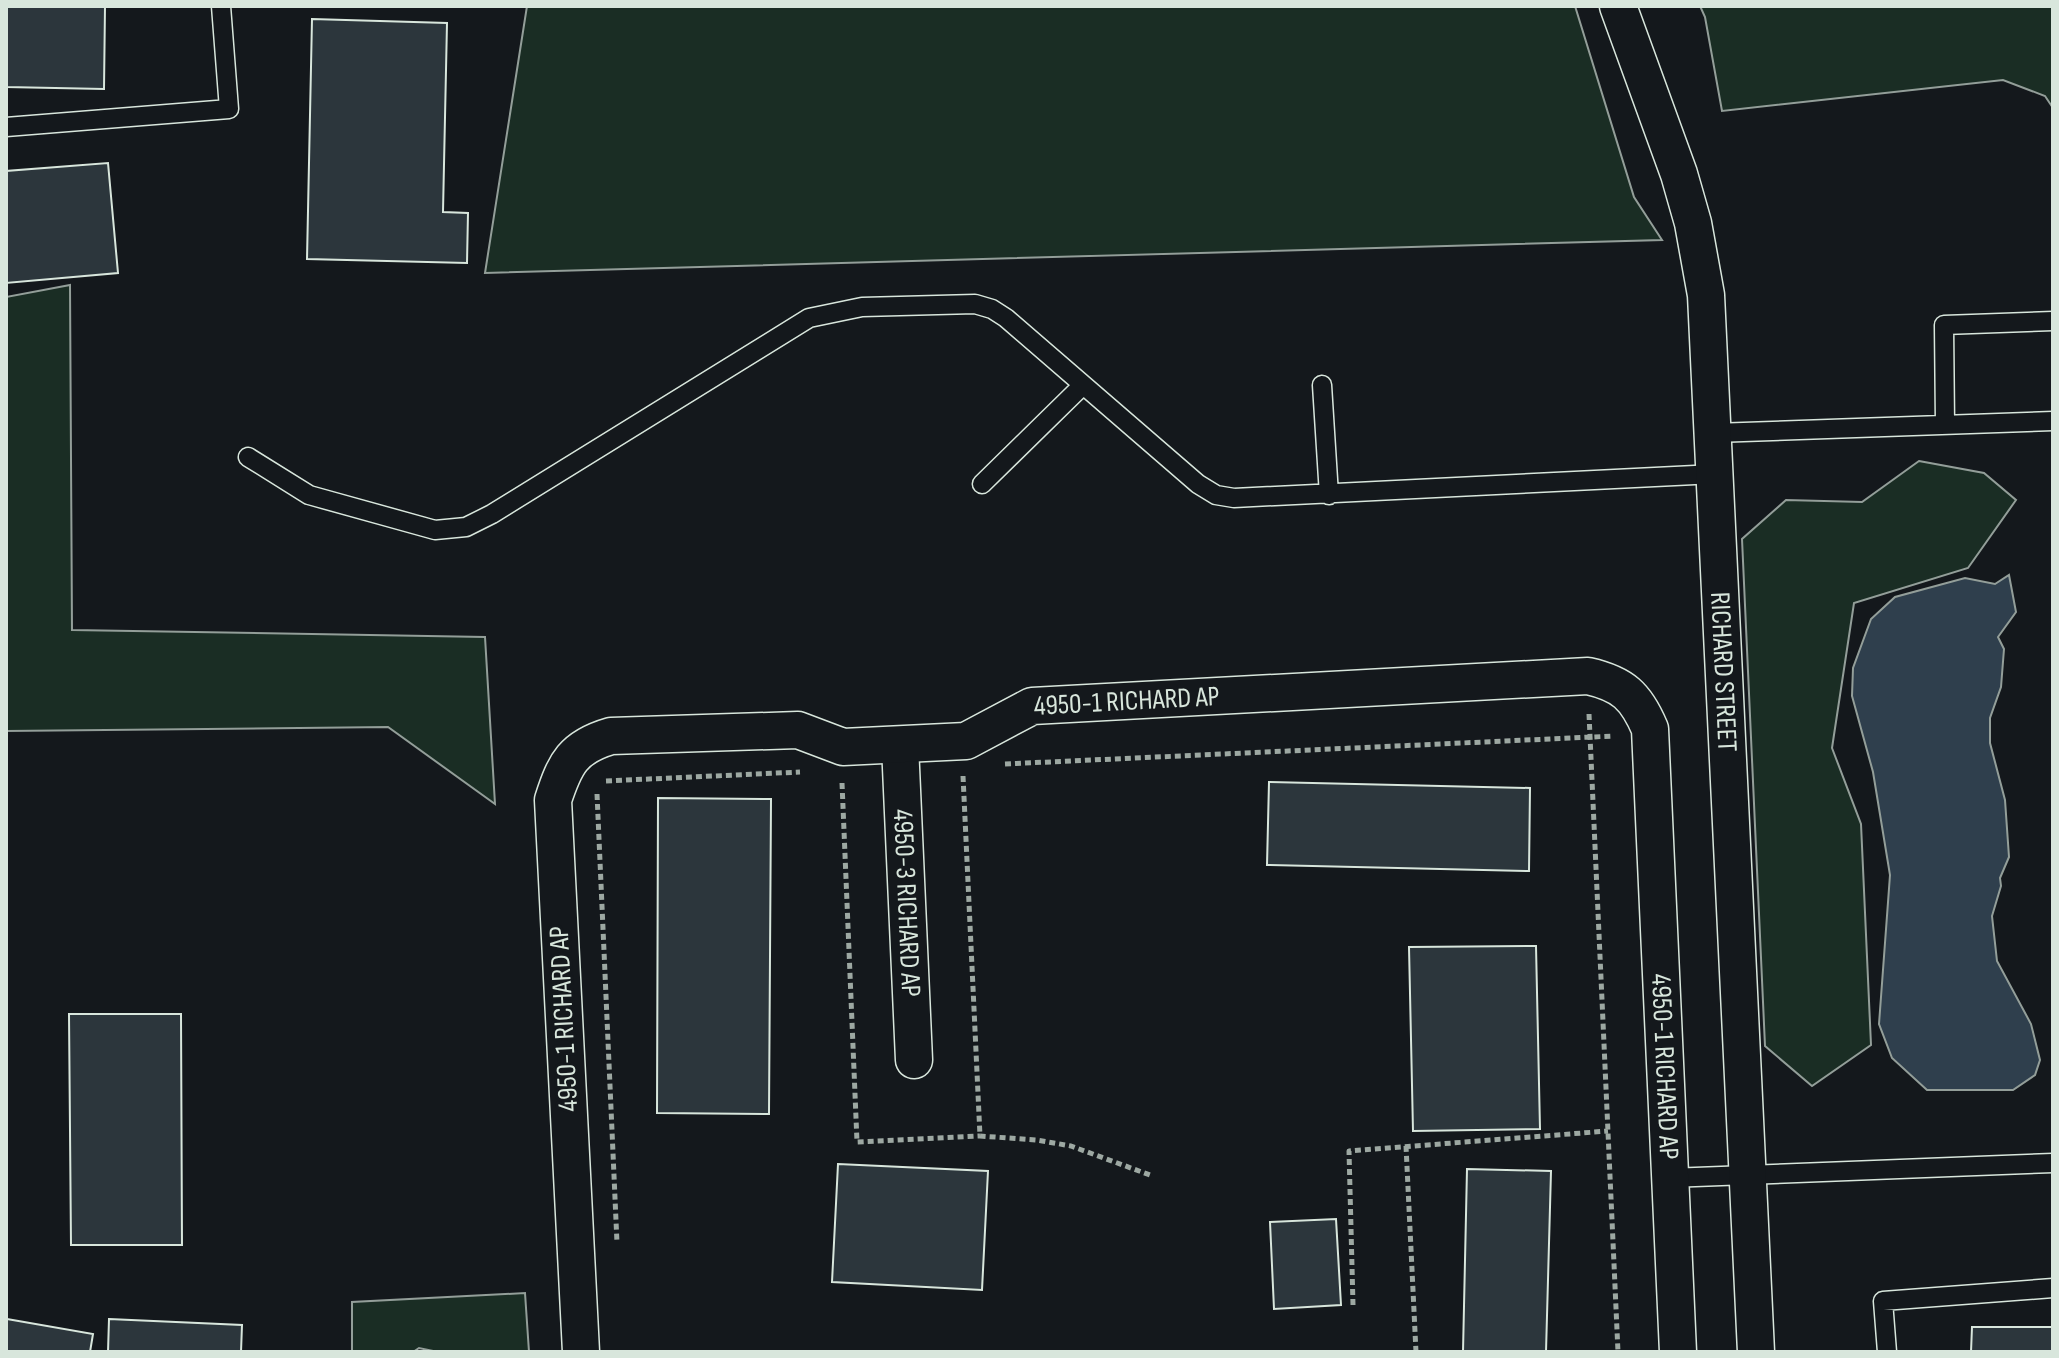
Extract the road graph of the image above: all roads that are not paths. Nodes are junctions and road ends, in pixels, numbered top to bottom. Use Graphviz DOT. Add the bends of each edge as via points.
graph roads {
  1 [pos="221,6"];
  2 [pos="1618,6"];
  3 [pos="6,127"];
  4 [pos="2053,321"];
  5 [pos="1322,385"];
  6 [pos="1082,386"];
  7 [pos="2053,421"];
  8 [pos="1945,425"];
  9 [pos="1714,433"];
  10 [pos="248,457"];
  11 [pos="1715,474"];
  12 [pos="982,484"];
  13 [pos="1329,495"];
  14 [pos="900,745"];
  15 [pos="914,1060"];
  16 [pos="2053,1163"];
  17 [pos="1748,1173"];
  18 [pos="1669,1178"];
  19 [pos="2053,1288"];
  20 [pos="581,1352"];
  21 [pos="1678,1352"];
  22 [pos="1756,1352"];
  23 [pos="1887,1352"];
  1 -- 3 [label="lane" via="229,109"];
  2 -- 9 [label="street, RICHARD STREET" via="1693,223 1706,295"];
  4 -- 8 [label="lane" via="1944,325"];
  5 -- 13 [label="lane"];
  6 -- 10 [label="lane" via="992,309 975,304 862,307 809,318 466,527 435,530 309,495"];
  6 -- 12 [label="lane"];
  6 -- 13 [label="lane" via="1216,495"];
  7 -- 8 [label="lane"];
  8 -- 9 [label="lane"];
  9 -- 11 [label="street, RICHARD STREET"];
  11 -- 13 [label="lane"];
  11 -- 17 [label="street, RICHARD STREET"];
  14 -- 15 [label="street, 4950-3 RICHARD AP"];
  14 -- 18 [label="street, 4950-1 RICHARD AP" via="966,741 1032,706 1588,676 1609,681 1642,709 1651,734"];
  14 -- 20 [label="street, 4950-1 RICHARD AP" via="843,747 798,730 611,736 590,742 560,777 553,800"];
  16 -- 17 [label="lane"];
  17 -- 18 [label="lane"];
  17 -- 22 [label="street, RICHARD STREET"];
  18 -- 21 [label="street, 4950-1 RICHARD AP"];
  19 -- 23 [label="lane" via="1883,1301"];
}
